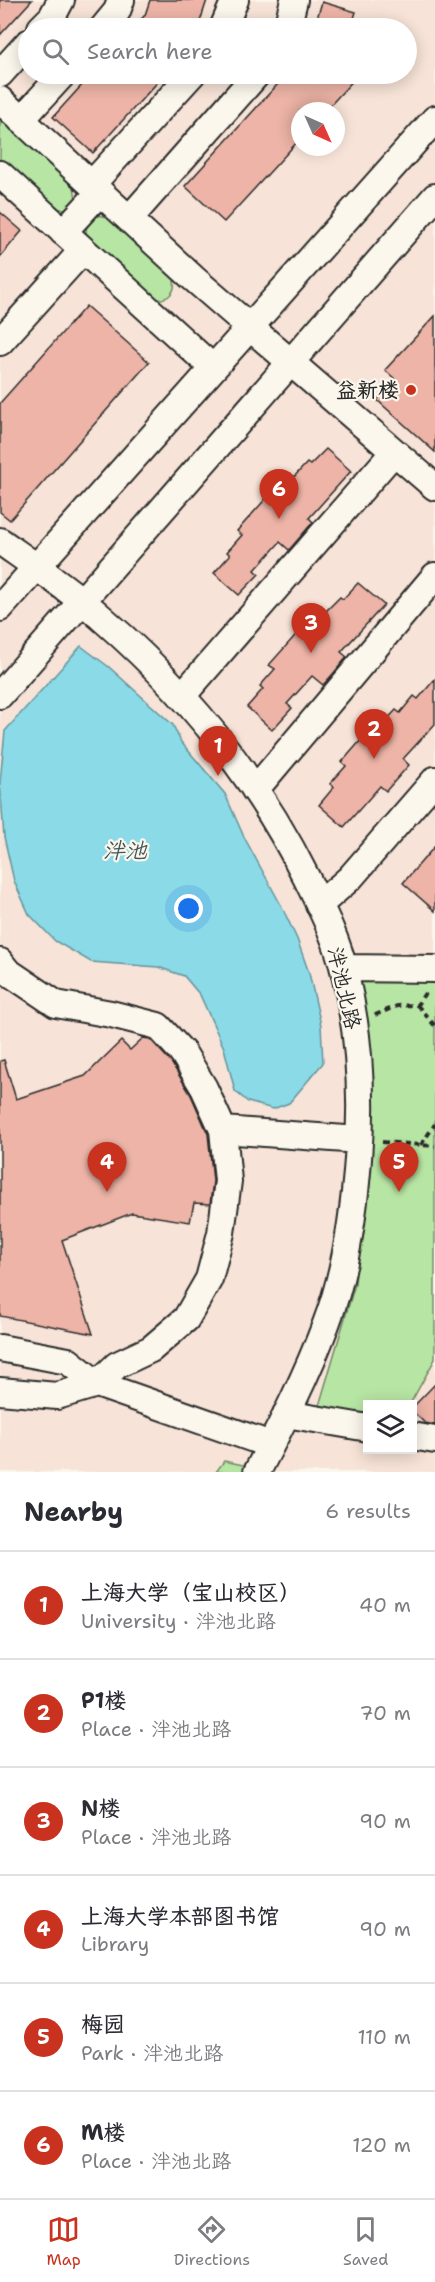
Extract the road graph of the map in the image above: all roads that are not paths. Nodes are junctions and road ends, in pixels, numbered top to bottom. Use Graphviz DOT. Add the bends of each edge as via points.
graph roads {
  1 [pos="61,0"];
  2 [pos="121,0"];
  3 [pos="235,0"];
  4 [pos="294,0"];
  5 [pos="51,18"];
  6 [pos="111,18"];
  7 [pos="227,18"];
  8 [pos="289,18"];
  9 [pos="18,54"];
  10 [pos="0,75"];
  11 [pos="54,84"];
  12 [pos="184,84"];
  13 [pos="248,84"];
  14 [pos="0,100"];
  15 [pos="435,118"];
  16 [pos="21,120"];
  17 [pos="0,174"];
  18 [pos="96,188"];
  19 [pos="435,196"];
  20 [pos="129,219"];
  21 [pos="63,232"];
  22 [pos="83,250"];
  23 [pos="249,328"];
  24 [pos="0,342"];
  25 [pos="290,363"];
  26 [pos="213,368"];
  27 [pos="394,452"];
  28 [pos="435,487"];
  29 [pos="0,541"];
  30 [pos="36,567"];
  31 [pos="435,576"];
  32 [pos="81,602"];
  33 [pos="0,608"];
  34 [pos="0,695"];
  35 [pos="182,696"];
  36 [pos="435,780"];
  37 [pos="255,790"];
  38 [pos="319,905"];
  39 [pos="0,962"];
  40 [pos="344,968"];
  41 [pos="432,969"];
  42 [pos="223,1130"];
  43 [pos="359,1140"];
  44 [pos="0,1348"];
  45 [pos="97,1384"];
  46 [pos="0,1391"];
  47 [pos="286,1414"];
  48 [pos="363,1427"];
  49 [pos="417,1437"];
  50 [pos="435,1440"];
  51 [pos="271,1445"];
  52 [pos="257,1472"];
  1 -- 5 [label="street"];
  2 -- 6 [label="street"];
  3 -- 7 [label="street"];
  4 -- 8 [label="street"];
  9 -- 10 [label="street"];
  11 -- 16 [label="street"];
  12 -- 18 [label="street"];
  13 -- 20 [label="street"];
  14 -- 16 [label="street"];
  15 -- 23 [label="street"];
  16 -- 18 [label="street"];
  17 -- 21 [label="street"];
  18 -- 20 [label="street"];
  18 -- 21 [label="street"];
  19 -- 25 [label="street"];
  20 -- 23 [label="street"];
  21 -- 22 [label="street"];
  22 -- 24 [label="street"];
  22 -- 26 [label="street"];
  23 -- 25 [label="street"];
  23 -- 26 [label="street"];
  25 -- 27 [label="street"];
  25 -- 32 [label="street"];
  26 -- 30 [label="street"];
  27 -- 28 [label="street"];
  27 -- 35 [label="street"];
  29 -- 30 [label="street, 泮池北路"];
  30 -- 32 [label="street, 泮池北路"];
  30 -- 33 [label="street"];
  31 -- 37 [label="street"];
  32 -- 34 [label="street"];
  32 -- 35 [label="street, 泮池北路" via="104,619"];
  35 -- 37 [label="street, 泮池北路"];
  36 -- 38 [label="street" via="350,878"];
  37 -- 38 [label="street, 泮池北路" via="296,857"];
  38 -- 40 [label="street, 泮池北路"];
  39 -- 42 [label="street" via="7,971 57,1004 158,1026 183,1053"];
  40 -- 41 [label="street"];
  40 -- 43 [label="street, 泮池北路" via="354,1028"];
  42 -- 43 [label="street"];
  42 -- 45 [label="street" via="228,1181 221,1233 208,1279 186,1319 151,1349 117,1365"];
  43 -- 47 [label="street, 泮池北路" via="350,1231 340,1277 327,1323"];
  44 -- 45 [label="street" via="68,1361"];
  45 -- 46 [label="street" via="57,1396"];
  45 -- 51 [label="street"];
  47 -- 48 [label="street"];
  47 -- 51 [label="street, 泮池北路"];
  49 -- 50 [label="street"];
  51 -- 52 [label="street, 泮池北路"];
}
